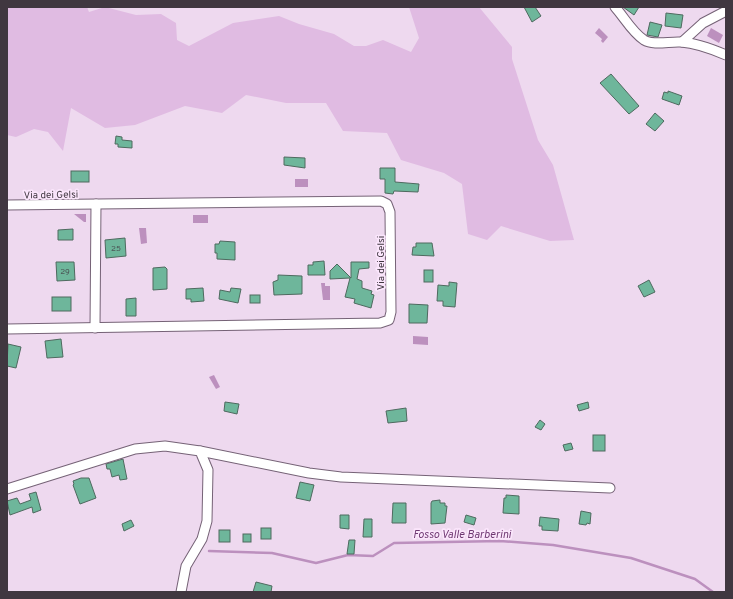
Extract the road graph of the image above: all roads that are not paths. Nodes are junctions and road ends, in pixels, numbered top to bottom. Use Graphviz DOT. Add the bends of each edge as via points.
graph roads {
  1 [pos="615,7"];
  2 [pos="726,11"];
  3 [pos="682,42"];
  4 [pos="726,55"];
  5 [pos="96,204"];
  6 [pos="7,206"];
  7 [pos="95,328"];
  8 [pos="7,329"];
  9 [pos="200,451"];
  10 [pos="610,488"];
  11 [pos="7,489"];
  12 [pos="181,592"];
  1 -- 3 [label="street" via="646,41"];
  2 -- 3 [label="street" via="703,23"];
  3 -- 4 [label="street" via="713,49"];
  5 -- 6 [label="street, Via dei Gelsi"];
  5 -- 7 [label="street"];
  5 -- 7 [label="street, Via dei Gelsi" via="384,202 389,206 390,212 391,312 388,320 380,324"];
  7 -- 8 [label="street, Via dei Gelsi"];
  9 -- 10 [label="street" via="302,472 341,477"];
  9 -- 11 [label="street" via="165,446 135,449"];
  9 -- 12 [label="street" via="208,470 207,521 202,539 186,566"];
}
